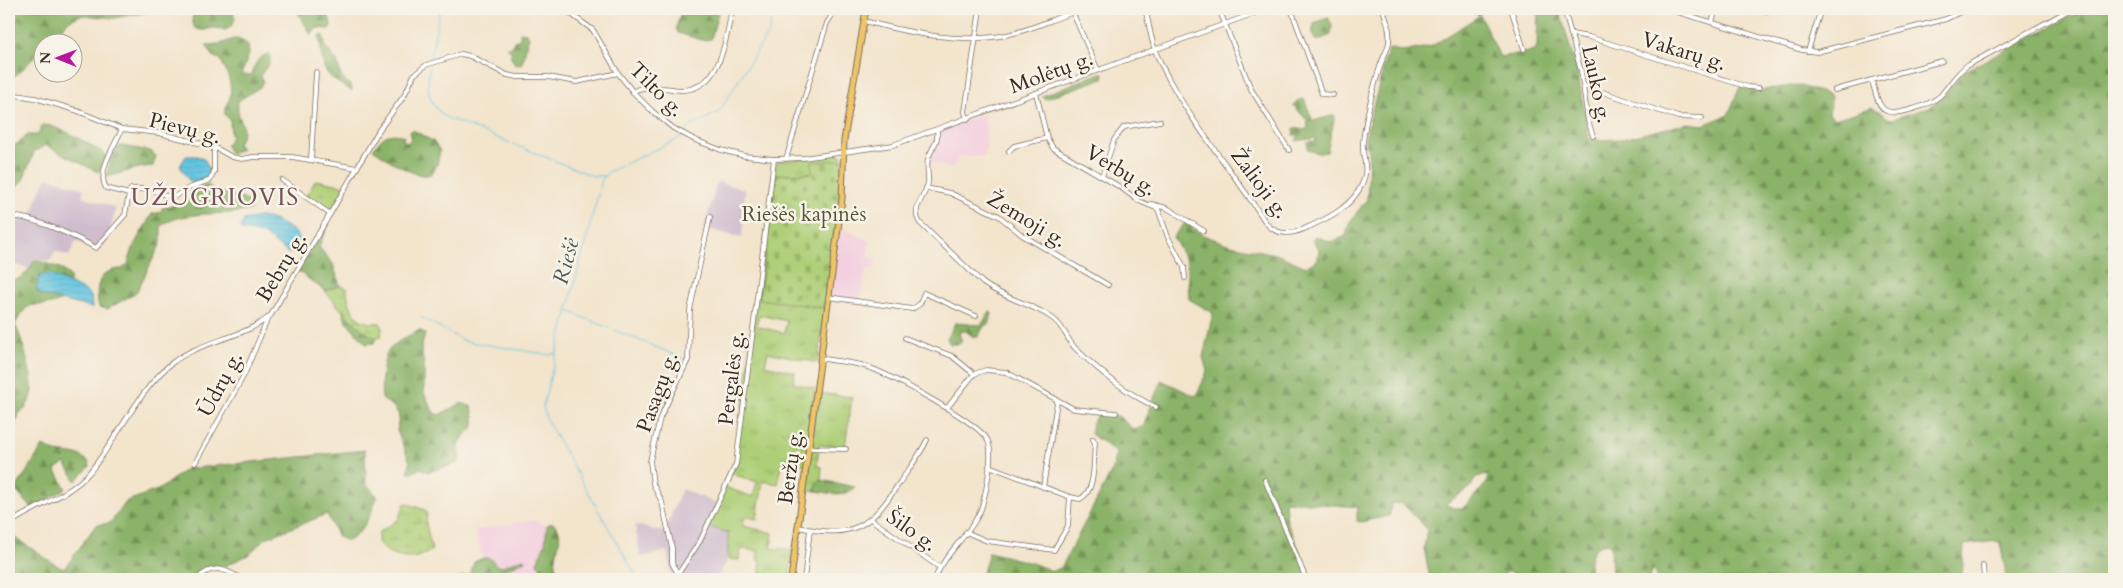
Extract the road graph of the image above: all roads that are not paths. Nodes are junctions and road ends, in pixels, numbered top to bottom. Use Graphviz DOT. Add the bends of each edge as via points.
graph roads {
  1 [pos="564,9"];
  2 [pos="732,9"];
  3 [pos="836,9"];
  4 [pos="866,9"];
  5 [pos="980,9"];
  6 [pos="1145,9"];
  7 [pos="1219,9"];
  8 [pos="1266,9"];
  9 [pos="1291,9"];
  10 [pos="1383,9"];
  11 [pos="1511,9"];
  12 [pos="1564,9"];
  13 [pos="1668,9"];
  14 [pos="1716,9"];
  15 [pos="1821,9"];
  16 [pos="1954,9"];
  17 [pos="1966,9"];
  18 [pos="2071,9"];
  19 [pos="1071,11"];
  20 [pos="1957,14"];
  21 [pos="864,21"];
  22 [pos="1712,22"];
  23 [pos="1225,24"];
  24 [pos="1572,34"];
  25 [pos="976,37"];
  26 [pos="1524,49"];
  27 [pos="1155,50"];
  28 [pos="1808,51"];
  29 [pos="1942,61"];
  30 [pos="1098,70"];
  31 [pos="316,72"];
  32 [pos="618,73"];
  33 [pos="1872,81"];
  34 [pos="1584,86"];
  35 [pos="1759,88"];
  36 [pos="1835,90"];
  37 [pos="634,92"];
  38 [pos="1036,93"];
  39 [pos="9,94"];
  40 [pos="1333,95"];
  41 [pos="1702,118"];
  42 [pos="967,119"];
  43 [pos="1160,121"];
  44 [pos="122,129"];
  45 [pos="937,130"];
  46 [pos="1593,136"];
  47 [pos="1047,138"];
  48 [pos="214,147"];
  49 [pos="1289,150"];
  50 [pos="1009,151"];
  51 [pos="844,152"];
  52 [pos="774,159"];
  53 [pos="786,159"];
  54 [pos="311,160"];
  55 [pos="357,168"];
  56 [pos="1102,176"];
  57 [pos="282,180"];
  58 [pos="926,188"];
  59 [pos="129,194"];
  60 [pos="1147,204"];
  61 [pos="330,214"];
  62 [pos="9,216"];
  63 [pos="710,217"];
  64 [pos="1204,231"];
  65 [pos="1186,278"];
  66 [pos="1108,285"];
  67 [pos="828,297"];
  68 [pos="976,316"];
  69 [pos="268,318"];
  70 [pos="905,338"];
  71 [pos="820,358"];
  72 [pos="974,374"];
  73 [pos="1057,402"];
  74 [pos="1156,407"];
  75 [pos="947,408"];
  76 [pos="1116,413"];
  77 [pos="1093,439"];
  78 [pos="928,440"];
  79 [pos="808,448"];
  80 [pos="846,449"];
  81 [pos="195,463"];
  82 [pos="989,466"];
  83 [pos="1265,480"];
  84 [pos="1043,487"];
  85 [pos="1070,497"];
  86 [pos="872,520"];
  87 [pos="9,524"];
  88 [pos="798,527"];
  89 [pos="810,530"];
  90 [pos="966,532"];
  91 [pos="1983,566"];
  92 [pos="939,568"];
  93 [pos="678,574"];
  94 [pos="197,579"];
  95 [pos="242,579"];
  96 [pos="664,579"];
  97 [pos="691,579"];
  98 [pos="791,579"];
  99 [pos="804,579"];
  100 [pos="935,579"];
  101 [pos="1306,579"];
  102 [pos="1984,579"];
  1 -- 32 [label="street, Tilto g." via="593,30"];
  2 -- 37 [label="street" via="717,66 704,82 684,90 644,88"];
  3 -- 53 [label="street" via="827,23"];
  4 -- 21 [label="main road, Beržų g."];
  5 -- 25 [label="street"];
  6 -- 27 [label="street, Žalioji g."];
  7 -- 23 [label="street"];
  8 -- 23 [label="street, Molėtų g."];
  9 -- 40 [label="street" via="1322,94"];
  10 -- 27 [label="street, Žalioji g." via="1389,44 1380,65 1363,142 1366,165 1363,181 1355,196 1344,206 1325,219 1293,233 1277,232 1266,223 1180,100"];
  11 -- 26 [label="street"];
  12 -- 24 [label="street, Lauko g."];
  13 -- 22 [label="street"];
  14 -- 22 [label="street"];
  15 -- 28 [label="street"];
  16 -- 20 [label="street"];
  17 -- 20 [label="street"];
  18 -- 33 [label="street" via="1968,65 1931,103 1890,114 1878,100"];
  19 -- 25 [label="street" via="1006,35"];
  19 -- 30 [label="street"];
  20 -- 28 [label="street" via="1824,52"];
  21 -- 25 [label="street" via="938,36"];
  21 -- 51 [label="main road, Beržų g."];
  22 -- 28 [label="street"];
  23 -- 27 [label="street, Molėtų g."];
  23 -- 49 [label="street" via="1251,89"];
  24 -- 34 [label="street, Lauko g."];
  24 -- 35 [label="street, Vakarų g."];
  25 -- 42 [label="street" via="965,112"];
  27 -- 30 [label="street, Molėtų g."];
  29 -- 33 [label="street"];
  30 -- 38 [label="street, Molėtų g."];
  31 -- 54 [label="street"];
  32 -- 37 [label="street, Tilto g."];
  32 -- 55 [label="street, Bebrų g." via="577,82 548,77 518,77 465,54 445,58 426,65 414,75"];
  33 -- 36 [label="street"];
  34 -- 41 [label="street" via="1678,117"];
  34 -- 46 [label="street, Lauko g."];
  37 -- 52 [label="street, Tilto g." via="652,111 685,135 730,153"];
  38 -- 42 [label="street, Molėtų g."];
  38 -- 47 [label="street"];
  39 -- 44 [label="street, Pievų g." via="75,110"];
  42 -- 45 [label="street, Molėtų g."];
  43 -- 56 [label="street" via="1124,128 1114,140"];
  44 -- 48 [label="street, Pievų g." via="159,133"];
  44 -- 59 [label="street" via="102,179 106,188"];
  45 -- 51 [label="street, Molėtų g." via="893,145"];
  45 -- 58 [label="street" via="936,145 928,160"];
  47 -- 50 [label="street" via="1014,146"];
  47 -- 56 [label="street, Verbų g." via="1053,148"];
  48 -- 54 [label="street, Pievų g." via="232,158 286,156"];
  48 -- 59 [label="street" via="214,172 210,180 172,198 150,189 131,189"];
  51 -- 53 [label="street, Tilto g."];
  51 -- 67 [label="main road, Beržų g." via="843,192"];
  52 -- 53 [label="street, Tilto g."];
  52 -- 93 [label="street, Pergalės g." via="738,454 732,474 700,541"];
  54 -- 55 [label="street, Pievų g."];
  55 -- 61 [label="street, Bebrų g."];
  56 -- 60 [label="street, Verbų g."];
  57 -- 61 [label="street"];
  58 -- 66 [label="street, Žemoji g." via="950,193 1000,216 1022,235"];
  58 -- 74 [label="street" via="916,217 954,258 994,291 1051,317 1059,323 1074,347 1125,391"];
  59 -- 62 [label="street" via="125,215 99,248"];
  60 -- 64 [label="street" via="1167,208"];
  60 -- 65 [label="street, Verbų g." via="1158,209"];
  61 -- 69 [label="street, Bebrų g."];
  63 -- 93 [label="street, Pasagų g." via="690,310 688,360 660,418 650,461 653,484 662,502 672,562"];
  67 -- 68 [label="street" via="912,308 920,304 924,293"];
  67 -- 71 [label="main road, Beržų g."];
  69 -- 81 [label="street, Ūdrų g." via="244,375"];
  69 -- 87 [label="street, Bebrų g." via="184,354 171,363 155,380 88,473 67,490"];
  70 -- 72 [label="street" via="952,356"];
  71 -- 75 [label="street" via="871,368"];
  71 -- 79 [label="main road, Beržų g."];
  72 -- 73 [label="street" via="986,370 1003,372"];
  72 -- 75 [label="street"];
  73 -- 76 [label="street" via="1074,410"];
  73 -- 84 [label="street"];
  75 -- 82 [label="street" via="986,436 990,446"];
  77 -- 85 [label="street" via="1089,490 1083,498"];
  78 -- 86 [label="street"];
  79 -- 80 [label="street"];
  79 -- 88 [label="main road, Beržų g."];
  82 -- 84 [label="street"];
  82 -- 90 [label="street" via="982,507"];
  83 -- 101 [label="street"];
  84 -- 85 [label="street"];
  85 -- 90 [label="street" via="1068,526 1054,550 987,541"];
  86 -- 89 [label="street, Šilo g." via="845,531"];
  86 -- 92 [label="street, Šilo g."];
  88 -- 89 [label="street, Šilo g."];
  88 -- 98 [label="main road, Beržų g."];
  89 -- 99 [label="street"];
  90 -- 92 [label="street"];
  91 -- 102 [label="street"];
  92 -- 100 [label="street, Šilo g."];
  93 -- 96 [label="street"];
  93 -- 97 [label="street"];
  94 -- 95 [label="street" via="211,569 225,570"];
}
